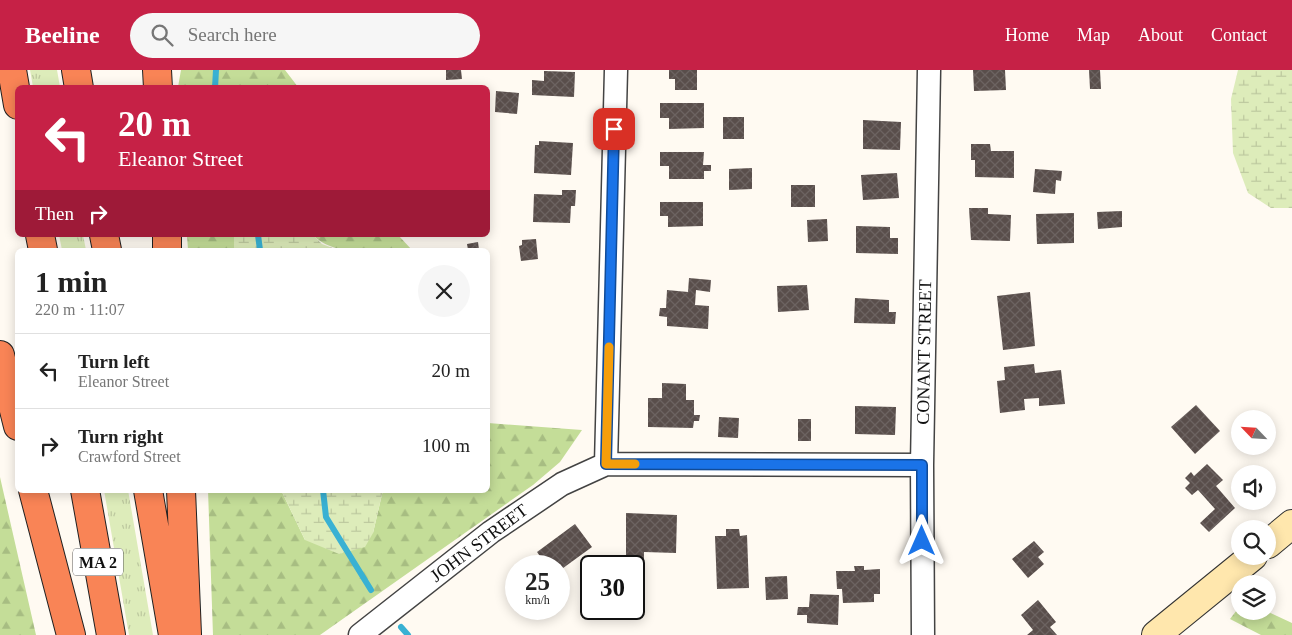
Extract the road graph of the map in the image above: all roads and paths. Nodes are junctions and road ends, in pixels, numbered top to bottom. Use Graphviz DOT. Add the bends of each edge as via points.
graph roads {
  1 [pos="12,70"];
  2 [pos="76,70"];
  3 [pos="157,70"];
  4 [pos="616,70"];
  5 [pos="929,70"];
  6 [pos="78,85"];
  7 [pos="158,85"];
  8 [pos="15,88"];
  9 [pos="0,355"];
  10 [pos="15,414"];
  11 [pos="606,464"];
  12 [pos="922,465"];
  13 [pos="35,493"];
  14 [pos="86,493"];
  15 [pos="149,493"];
  16 [pos="181,493"];
  17 [pos="1292,524"];
  18 [pos="1276,537"];
  19 [pos="1242,565"];
  20 [pos="71,635"];
  21 [pos="111,635"];
  22 [pos="173,635"];
  23 [pos="187,635"];
  24 [pos="360,635"];
  25 [pos="923,635"];
  26 [pos="1156,635"];
  1 -- 8 [label="highway"];
  2 -- 6 [label="highway"];
  3 -- 7 [label="highway"];
  4 -- 11 [label="street"];
  5 -- 12 [label="street, CONANT STREET"];
  9 -- 10 [label="highway"];
  11 -- 12 [label="street"];
  11 -- 24 [label="street, JOHN STREET" via="562,484 491,532"];
  12 -- 25 [label="street, CONANT STREET"];
  13 -- 20 [label="highway"];
  14 -- 21 [label="highway, MA 2"];
  15 -- 22 [label="highway"];
  16 -- 23 [label="highway"];
  17 -- 18 [label="main road"];
  19 -- 26 [label="main road"];
}
